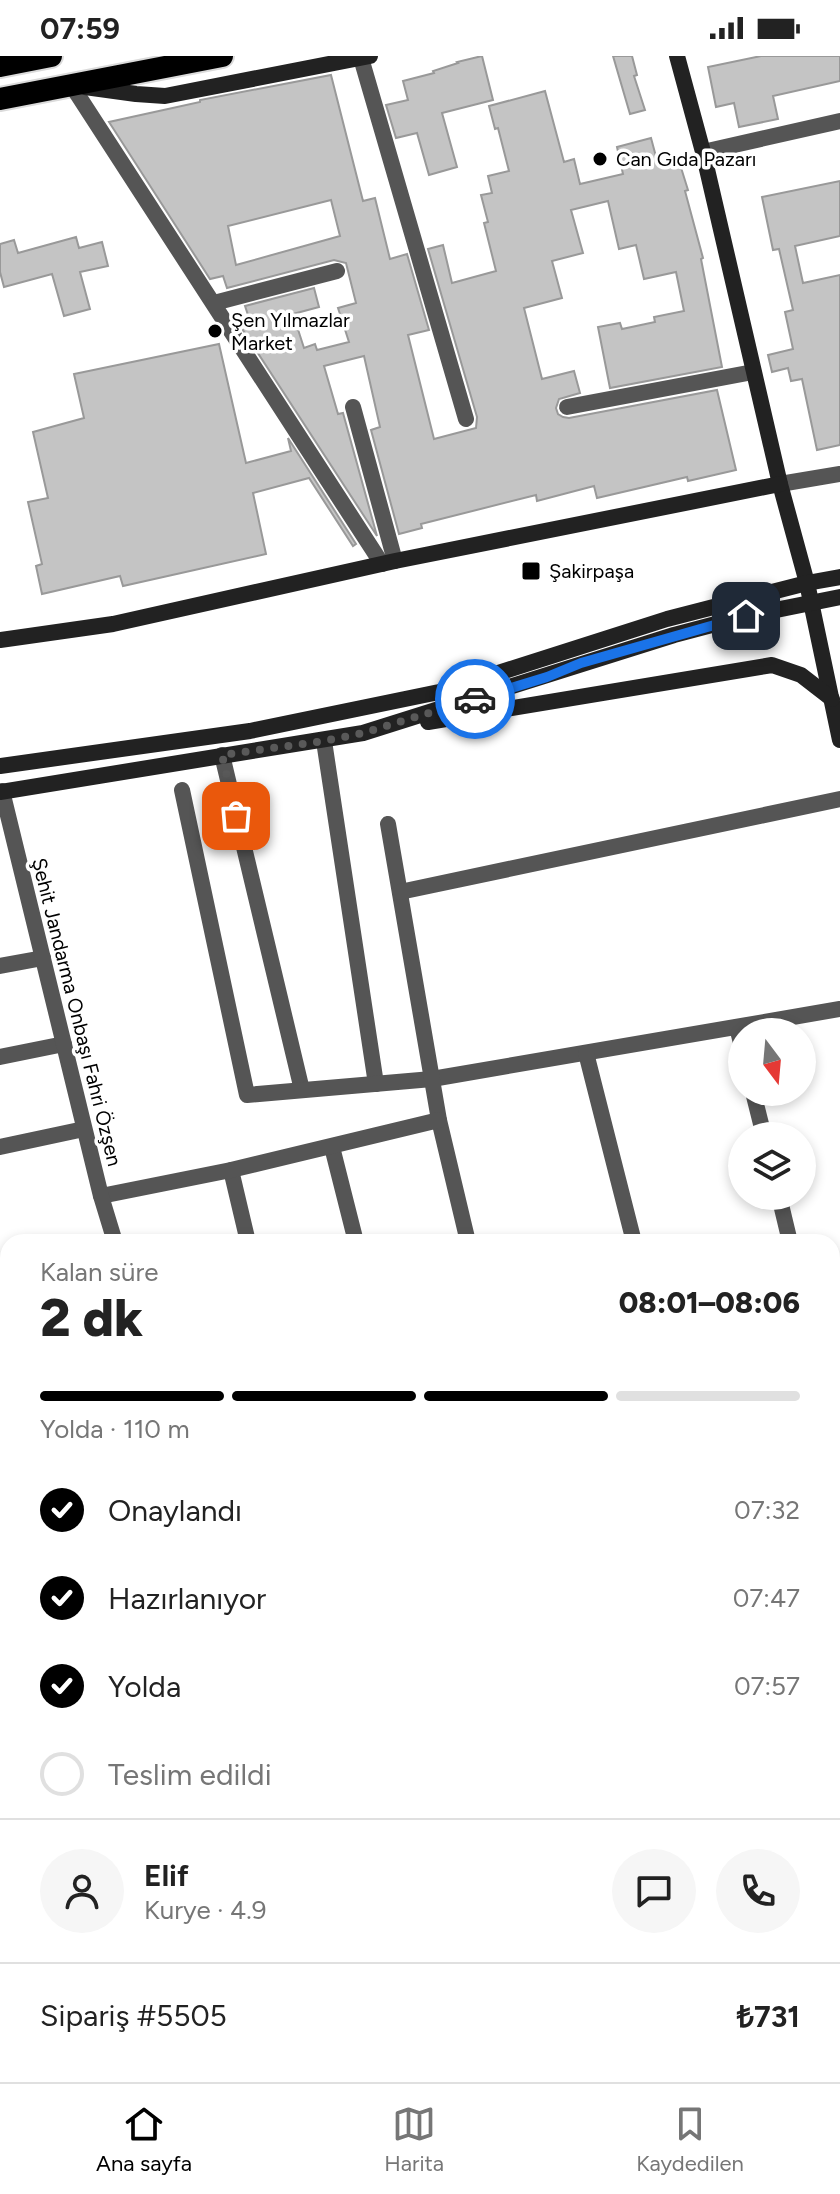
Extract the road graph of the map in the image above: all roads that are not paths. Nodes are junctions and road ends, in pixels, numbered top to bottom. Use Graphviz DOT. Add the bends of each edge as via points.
graph roads {
  1 [pos="25,56"];
  2 [pos="51,56"];
  3 [pos="222,56"];
  4 [pos="677,56"];
  5 [pos="366,57"];
  6 [pos="0,65"];
  7 [pos="72,86"];
  8 [pos="0,99"];
  9 [pos="840,121"];
  10 [pos="703,152"];
  11 [pos="337,271"];
  12 [pos="214,303"];
  13 [pos="753,372"];
  14 [pos="353,407"];
  15 [pos="567,407"];
  16 [pos="466,419"];
  17 [pos="840,474"];
  18 [pos="780,484"];
  19 [pos="389,562"];
  20 [pos="840,577"];
  21 [pos="807,583"];
  22 [pos="840,597"];
  23 [pos="810,602"];
  24 [pos="0,640"];
  25 [pos="832,699"];
  26 [pos="838,723"];
  27 [pos="363,733"];
  28 [pos="840,740"];
  29 [pos="324,741"];
  30 [pos="222,755"];
  31 [pos="0,766"];
  32 [pos="182,790"];
  33 [pos="1,792"];
  34 [pos="840,799"];
  35 [pos="388,824"];
  36 [pos="400,892"];
  37 [pos="43,958"];
  38 [pos="0,966"];
  39 [pos="840,1009"];
  40 [pos="788,1018"];
  41 [pos="728,1029"];
  42 [pos="64,1044"];
  43 [pos="586,1053"];
  44 [pos="0,1057"];
  45 [pos="432,1079"];
  46 [pos="376,1084"];
  47 [pos="302,1090"];
  48 [pos="439,1120"];
  49 [pos="84,1129"];
  50 [pos="0,1147"];
  51 [pos="332,1147"];
  52 [pos="231,1170"];
  53 [pos="101,1196"];
  54 [pos="782,1210"];
  55 [pos="113,1234"];
  56 [pos="246,1234"];
  57 [pos="354,1234"];
  58 [pos="466,1234"];
  59 [pos="632,1234"];
  60 [pos="788,1234"];
  1 -- 6 [label="main road"];
  2 -- 6 [label="highway"];
  3 -- 7 [label="highway"];
  4 -- 10 [label="main road"];
  5 -- 7 [label="main road" via="165,96"];
  5 -- 16 [label="street"];
  7 -- 8 [label="highway"];
  7 -- 12 [label="street"];
  9 -- 10 [label="street"];
  10 -- 13 [label="main road"];
  11 -- 12 [label="street"];
  12 -- 19 [label="street"];
  13 -- 15 [label="street"];
  13 -- 18 [label="main road"];
  14 -- 19 [label="street"];
  17 -- 18 [label="street"];
  18 -- 19 [label="main road"];
  18 -- 21 [label="main road"];
  19 -- 24 [label="main road" via="113,624"];
  20 -- 21 [label="main road"];
  21 -- 23 [label="main road"];
  21 -- 31 [label="main road" via="667,619 439,692 250,731"];
  22 -- 23 [label="main road"];
  23 -- 25 [label="main road"];
  23 -- 27 [label="main road" via="661,639"];
  25 -- 26 [label="main road"];
  25 -- 27 [label="main road" via="801,675 772,665"];
  26 -- 28 [label="main road"];
  27 -- 29 [label="main road"];
  29 -- 30 [label="main road"];
  29 -- 46 [label="street"];
  30 -- 33 [label="main road"];
  30 -- 47 [label="street"];
  32 -- 47 [label="street" via="247,1095"];
  33 -- 37 [label="street, Şehit Jandarma Onbaşı Fahri Özşen"];
  34 -- 36 [label="street"];
  35 -- 36 [label="street"];
  36 -- 45 [label="street"];
  37 -- 38 [label="street"];
  37 -- 42 [label="street, Şehit Jandarma Onbaşı Fahri Özşen"];
  39 -- 40 [label="street"];
  41 -- 43 [label="street"];
  42 -- 44 [label="street"];
  42 -- 49 [label="street, Şehit Jandarma Onbaşı Fahri Özşen"];
  43 -- 45 [label="street"];
  43 -- 59 [label="street"];
  45 -- 46 [label="street"];
  45 -- 48 [label="street"];
  46 -- 47 [label="street"];
  48 -- 51 [label="street"];
  48 -- 58 [label="street"];
  49 -- 50 [label="street"];
  49 -- 53 [label="street, Şehit Jandarma Onbaşı Fahri Özşen"];
  51 -- 52 [label="street"];
  51 -- 57 [label="street"];
  52 -- 53 [label="street"];
  52 -- 56 [label="street"];
  53 -- 55 [label="street, Şehit Jandarma Onbaşı Fahri Özşen"];
  54 -- 60 [label="street"];
}
